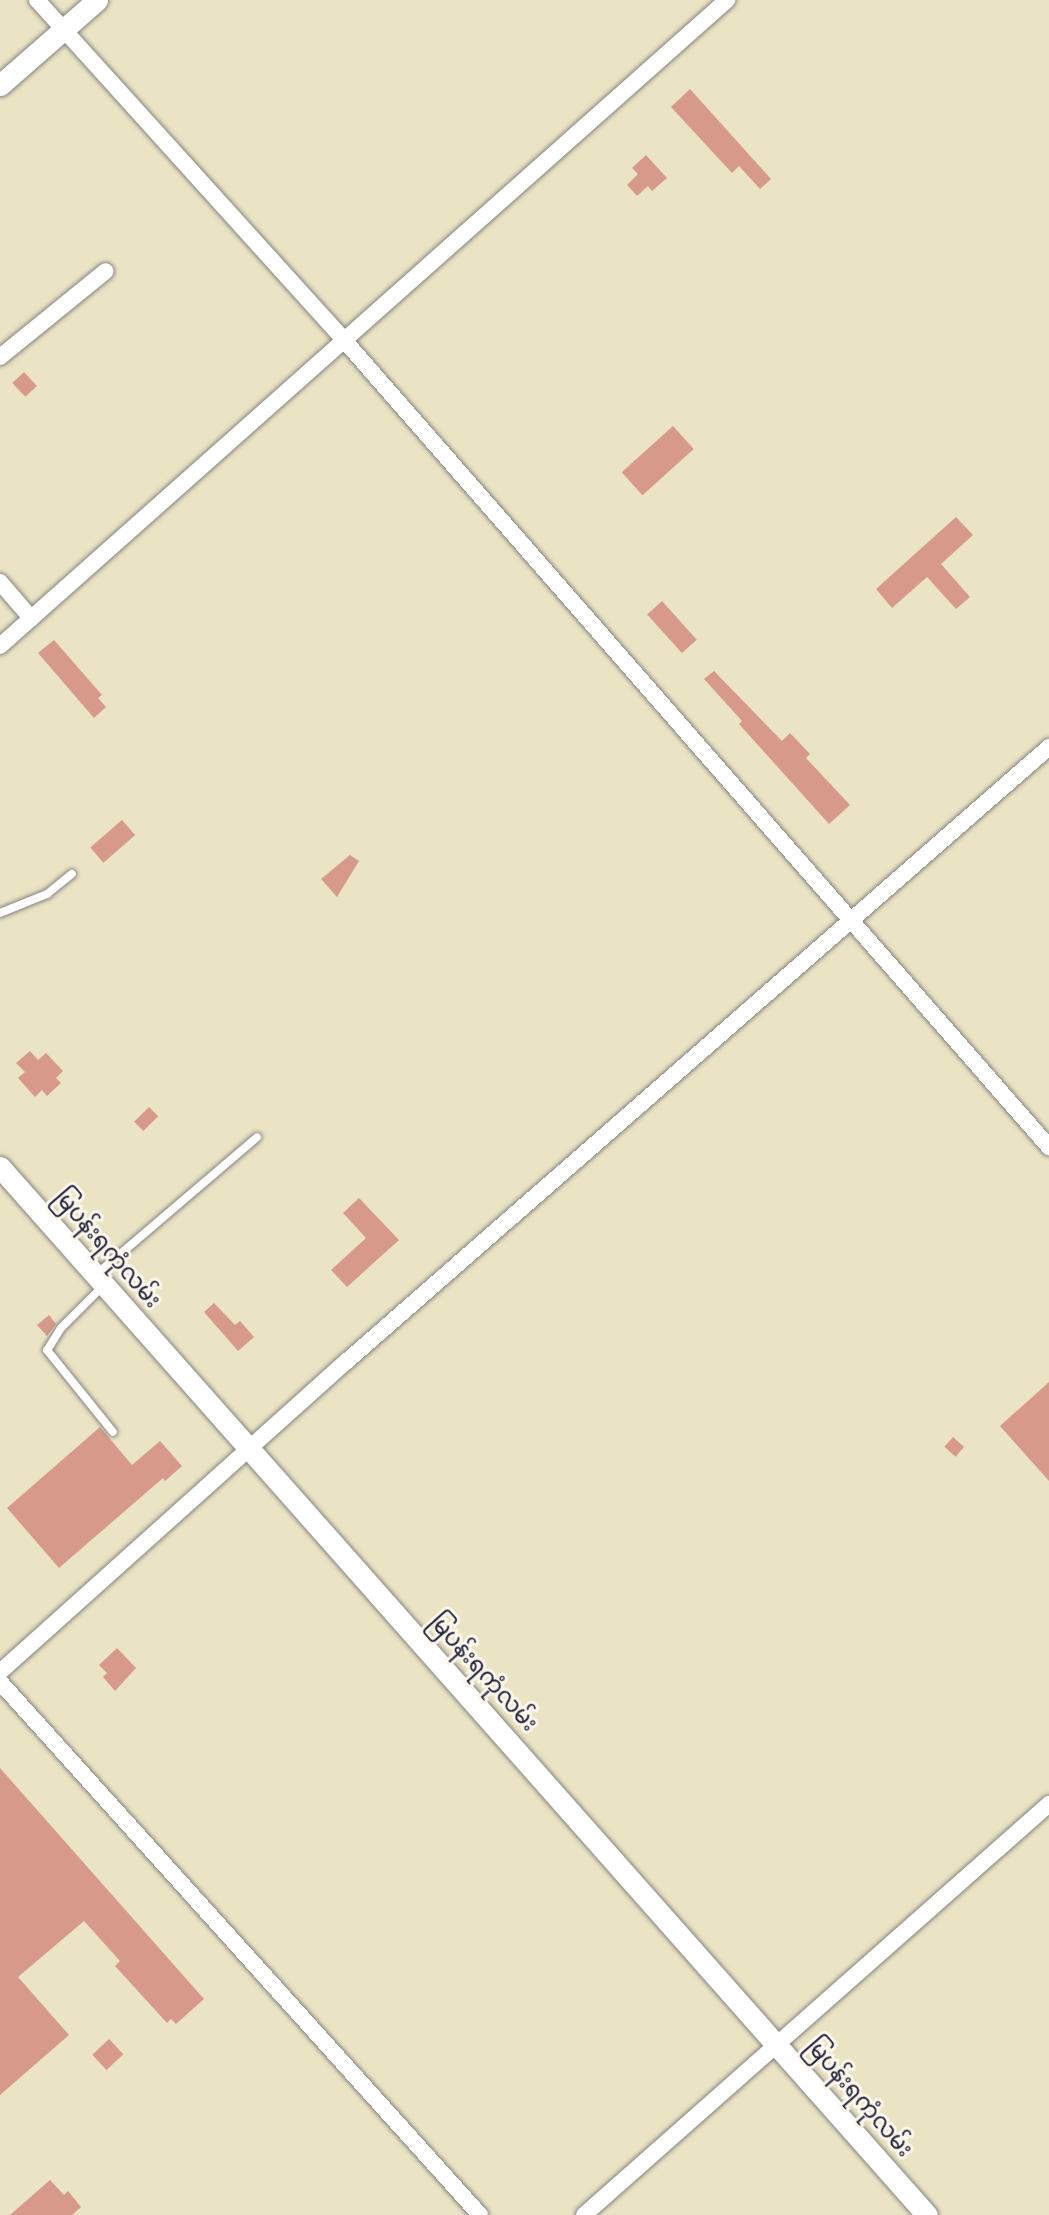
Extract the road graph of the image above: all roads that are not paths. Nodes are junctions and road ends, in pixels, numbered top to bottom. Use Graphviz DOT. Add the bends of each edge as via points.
graph roads {
  1 [pos="37,0"];
  2 [pos="97,0"];
  3 [pos="727,0"];
  4 [pos="64,29"];
  5 [pos="0,85"];
  6 [pos="106,271"];
  7 [pos="344,340"];
  8 [pos="0,357"];
  9 [pos="0,582"];
  10 [pos="31,618"];
  11 [pos="0,646"];
  12 [pos="1049,747"];
  13 [pos="72,874"];
  14 [pos="0,913"];
  15 [pos="851,920"];
  16 [pos="257,1137"];
  17 [pos="1049,1147"];
  18 [pos="0,1167"];
  19 [pos="100,1280"];
  20 [pos="113,1432"];
  21 [pos="249,1449"];
  22 [pos="0,1672"];
  23 [pos="0,1682"];
  24 [pos="1049,1804"];
  25 [pos="777,2045"];
  26 [pos="480,2215"];
  27 [pos="584,2215"];
  28 [pos="927,2215"];
  1 -- 4 [label="street"];
  2 -- 4 [label="street"];
  3 -- 7 [label="street"];
  4 -- 5 [label="street"];
  4 -- 7 [label="street"];
  6 -- 8 [label="street"];
  7 -- 10 [label="street"];
  7 -- 15 [label="street"];
  9 -- 10 [label="street"];
  10 -- 11 [label="street"];
  12 -- 15 [label="street"];
  13 -- 14 [label="lane" via="47,894"];
  15 -- 17 [label="street"];
  15 -- 21 [label="street"];
  16 -- 19 [label="lane"];
  18 -- 19 [label="street, မြပန်းရကုံလမ်း"];
  19 -- 20 [label="lane" via="47,1350"];
  19 -- 21 [label="street, မြပန်းရကုံလမ်း"];
  21 -- 22 [label="street"];
  21 -- 25 [label="street, မြပန်းရကုံလမ်း"];
  23 -- 26 [label="street"];
  24 -- 25 [label="street"];
  25 -- 27 [label="street"];
  25 -- 28 [label="street, မြပန်းရကုံလမ်း"];
}
